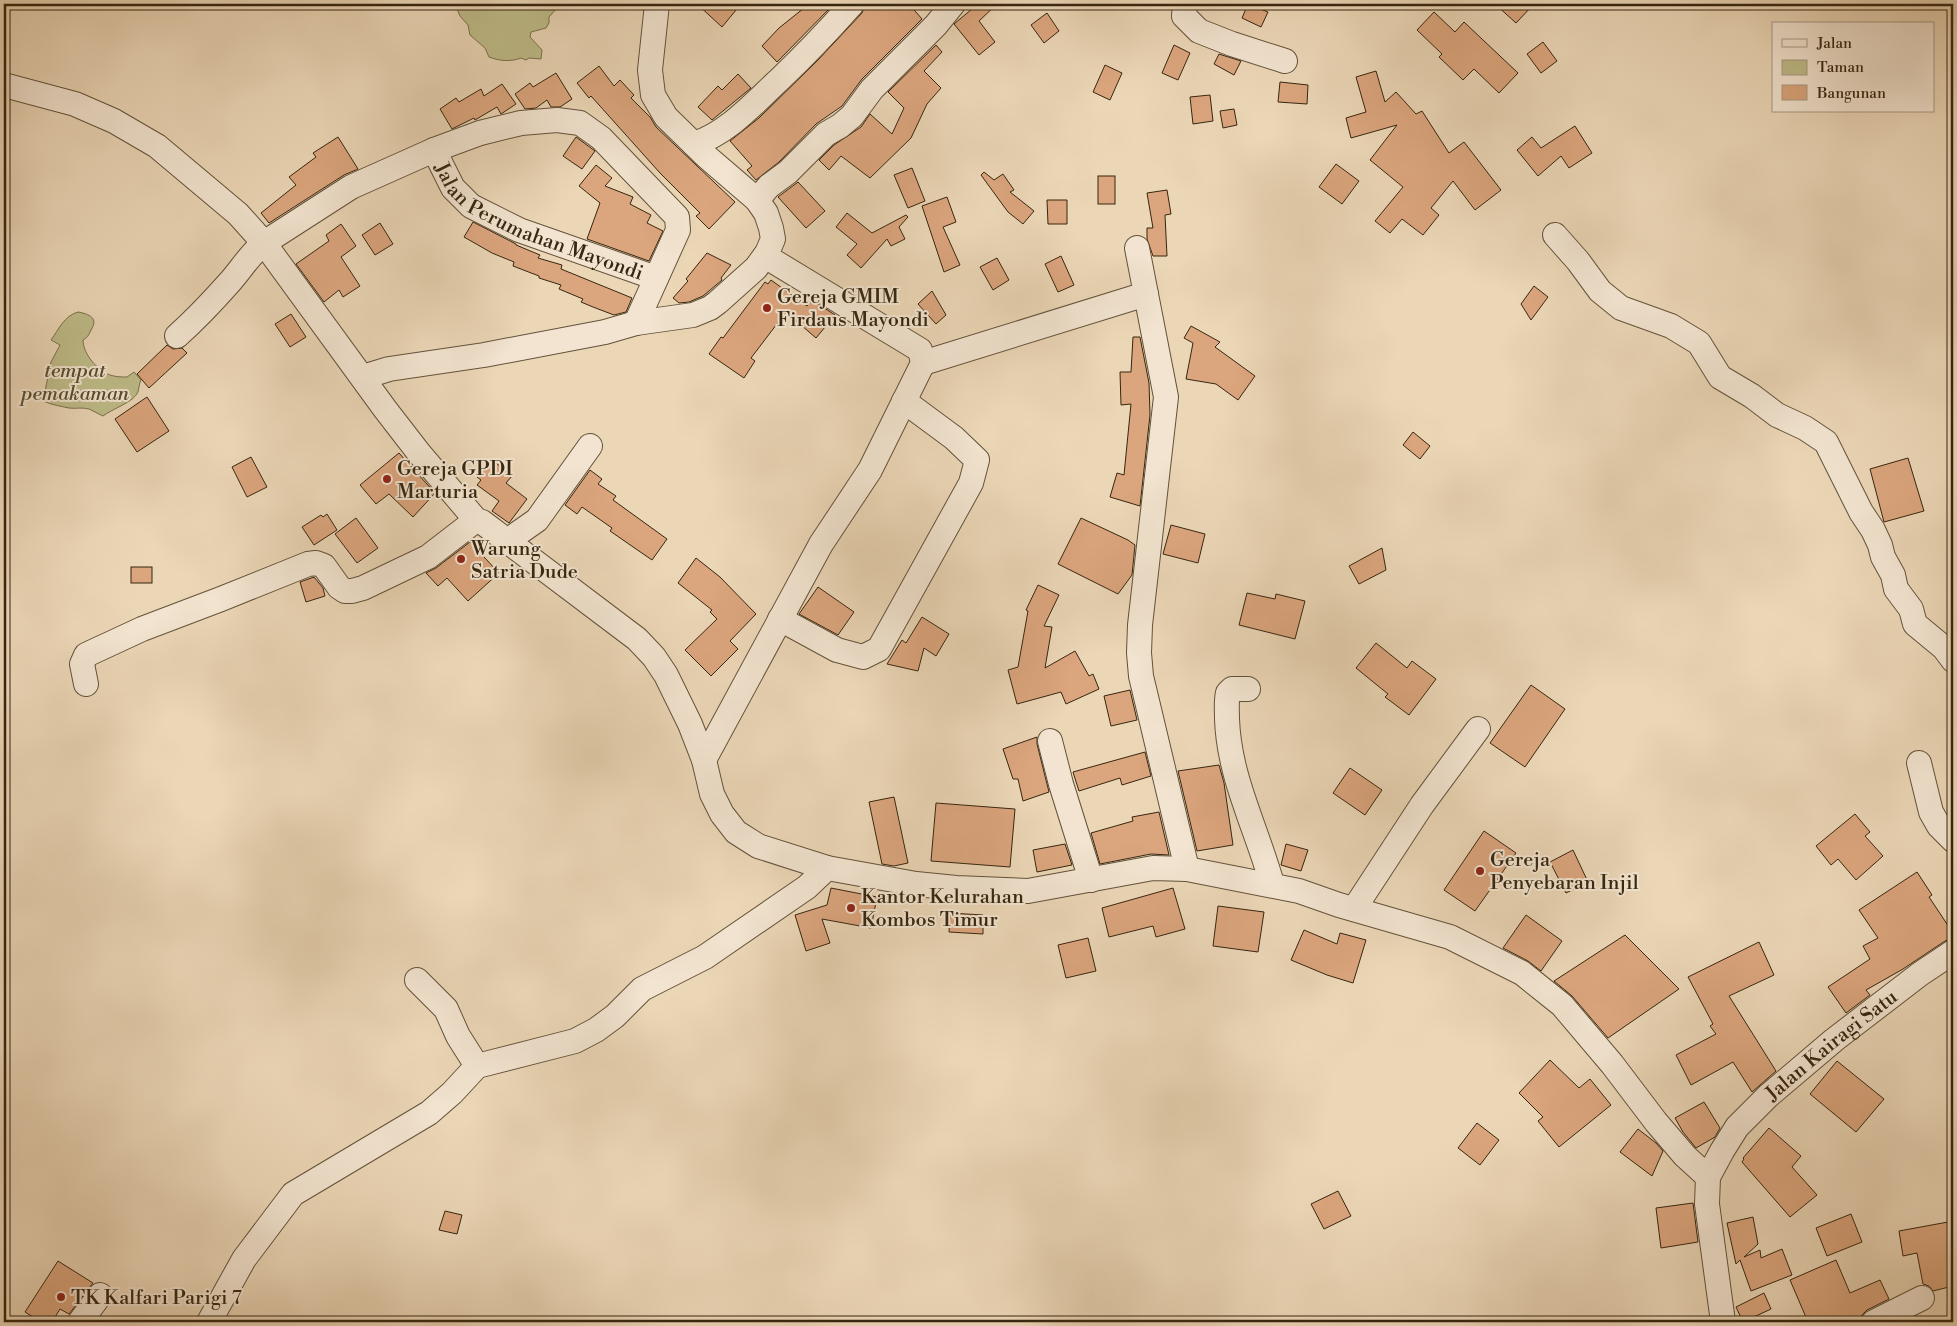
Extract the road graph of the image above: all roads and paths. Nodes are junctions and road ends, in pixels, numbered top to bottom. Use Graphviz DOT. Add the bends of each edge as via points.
graph roads {
  1 [pos="657,4"];
  2 [pos="852,4"];
  3 [pos="953,4"];
  4 [pos="1185,4"];
  5 [pos="1285,61"];
  6 [pos="4,85"];
  7 [pos="694,144"];
  8 [pos="434,150"];
  9 [pos="757,200"];
  10 [pos="1555,235"];
  11 [pos="264,243"];
  12 [pos="1137,248"];
  13 [pos="766,256"];
  14 [pos="656,278"];
  15 [pos="1146,294"];
  16 [pos="636,323"];
  17 [pos="177,336"];
  18 [pos="923,363"];
  19 [pos="363,377"];
  20 [pos="904,401"];
  21 [pos="590,446"];
  22 [pos="476,520"];
  23 [pos="509,542"];
  24 [pos="780,619"];
  25 [pos="1953,660"];
  26 [pos="86,684"];
  27 [pos="1248,689"];
  28 [pos="1478,729"];
  29 [pos="1050,741"];
  30 [pos="704,760"];
  31 [pos="1919,763"];
  32 [pos="1953,840"];
  33 [pos="827,868"];
  34 [pos="1187,869"];
  35 [pos="1091,880"];
  36 [pos="1272,884"];
  37 [pos="1354,909"];
  38 [pos="1953,952"];
  39 [pos="417,980"];
  40 [pos="477,1066"];
  41 [pos="1708,1177"];
  42 [pos="100,1295"];
  43 [pos="1922,1298"];
  44 [pos="80,1322"];
  45 [pos="209,1322"];
  46 [pos="1723,1322"];
  47 [pos="1874,1322"];
  1 -- 7 [label="street" via="650,70 653,95 666,117"];
  2 -- 7 [label="street" via="758,101 713,136"];
  3 -- 9 [label="street" via="872,89 852,116 826,134"];
  4 -- 5 [label="street" via="1184,16 1199,30"];
  6 -- 11 [label="street" via="75,104 114,121 157,146 238,214"];
  7 -- 9 [label="street"];
  8 -- 11 [label="street, Jalan Perumahan Mayondi" via="351,187"];
  8 -- 14 [label="street, Jalan Perumahan Mayondi" via="453,188 471,206 519,230"];
  8 -- 14 [label="street, Jalan Perumahan Mayondi" via="480,133 521,123 557,120 580,124 601,138 677,217 678,230"];
  9 -- 13 [label="street" via="766,213 773,239"];
  10 -- 25 [label="street" via="1600,291 1621,308 1670,326 1699,343 1720,377 1777,415 1826,442 1873,530 1896,589 1912,609 1915,624 1944,648"];
  11 -- 17 [label="street, Jalan Perumahan Mayondi" via="252,252 230,282"];
  11 -- 19 [label="street"];
  12 -- 15 [label="street"];
  13 -- 16 [label="street" via="732,292 710,308 693,315"];
  13 -- 18 [label="street" via="920,350"];
  14 -- 16 [label="street, Jalan Perumahan Mayondi"];
  15 -- 18 [label="street"];
  15 -- 34 [label="street" via="1166,397 1139,652 1141,676"];
  16 -- 19 [label="street" via="605,332 389,369"];
  18 -- 20 [label="street"];
  19 -- 22 [label="street" via="413,445"];
  20 -- 24 [label="street" via="870,470 821,544"];
  20 -- 24 [label="street" via="954,438 977,460 971,482 879,649 863,657 837,650"];
  21 -- 23 [label="street" via="536,520"];
  22 -- 23 [label="street"];
  22 -- 26 [label="street" via="428,557 363,588 345,591 339,588 324,566 308,564 142,629 86,655 82,664"];
  23 -- 30 [label="street" via="637,639 654,657 690,724"];
  24 -- 30 [label="street"];
  27 -- 36 [label="street" via="1232,689 1228,693 1228,733 1246,811 1264,852"];
  28 -- 37 [label="street" via="1422,804"];
  29 -- 35 [label="street"];
  30 -- 33 [label="street" via="712,794 736,832 758,846"];
  31 -- 32 [label="street" via="1931,812"];
  33 -- 35 [label="street" via="916,884 993,890 1028,891"];
  33 -- 40 [label="street" via="807,887 705,956 642,989 615,1016 575,1042"];
  34 -- 35 [label="street" via="1153,868"];
  34 -- 36 [label="street"];
  36 -- 37 [label="street"];
  37 -- 41 [label="street" via="1450,937 1522,973 1562,1005 1656,1122"];
  38 -- 41 [label="street, Jalan Kairagi Satu" via="1834,1040 1768,1096 1737,1127"];
  39 -- 40 [label="street" via="446,1009"];
  40 -- 45 [label="street" via="429,1113 293,1194 244,1259"];
  41 -- 46 [label="street" via="1707,1204"];
  42 -- 44 [label="street"];
  43 -- 47 [label="street"];
}
